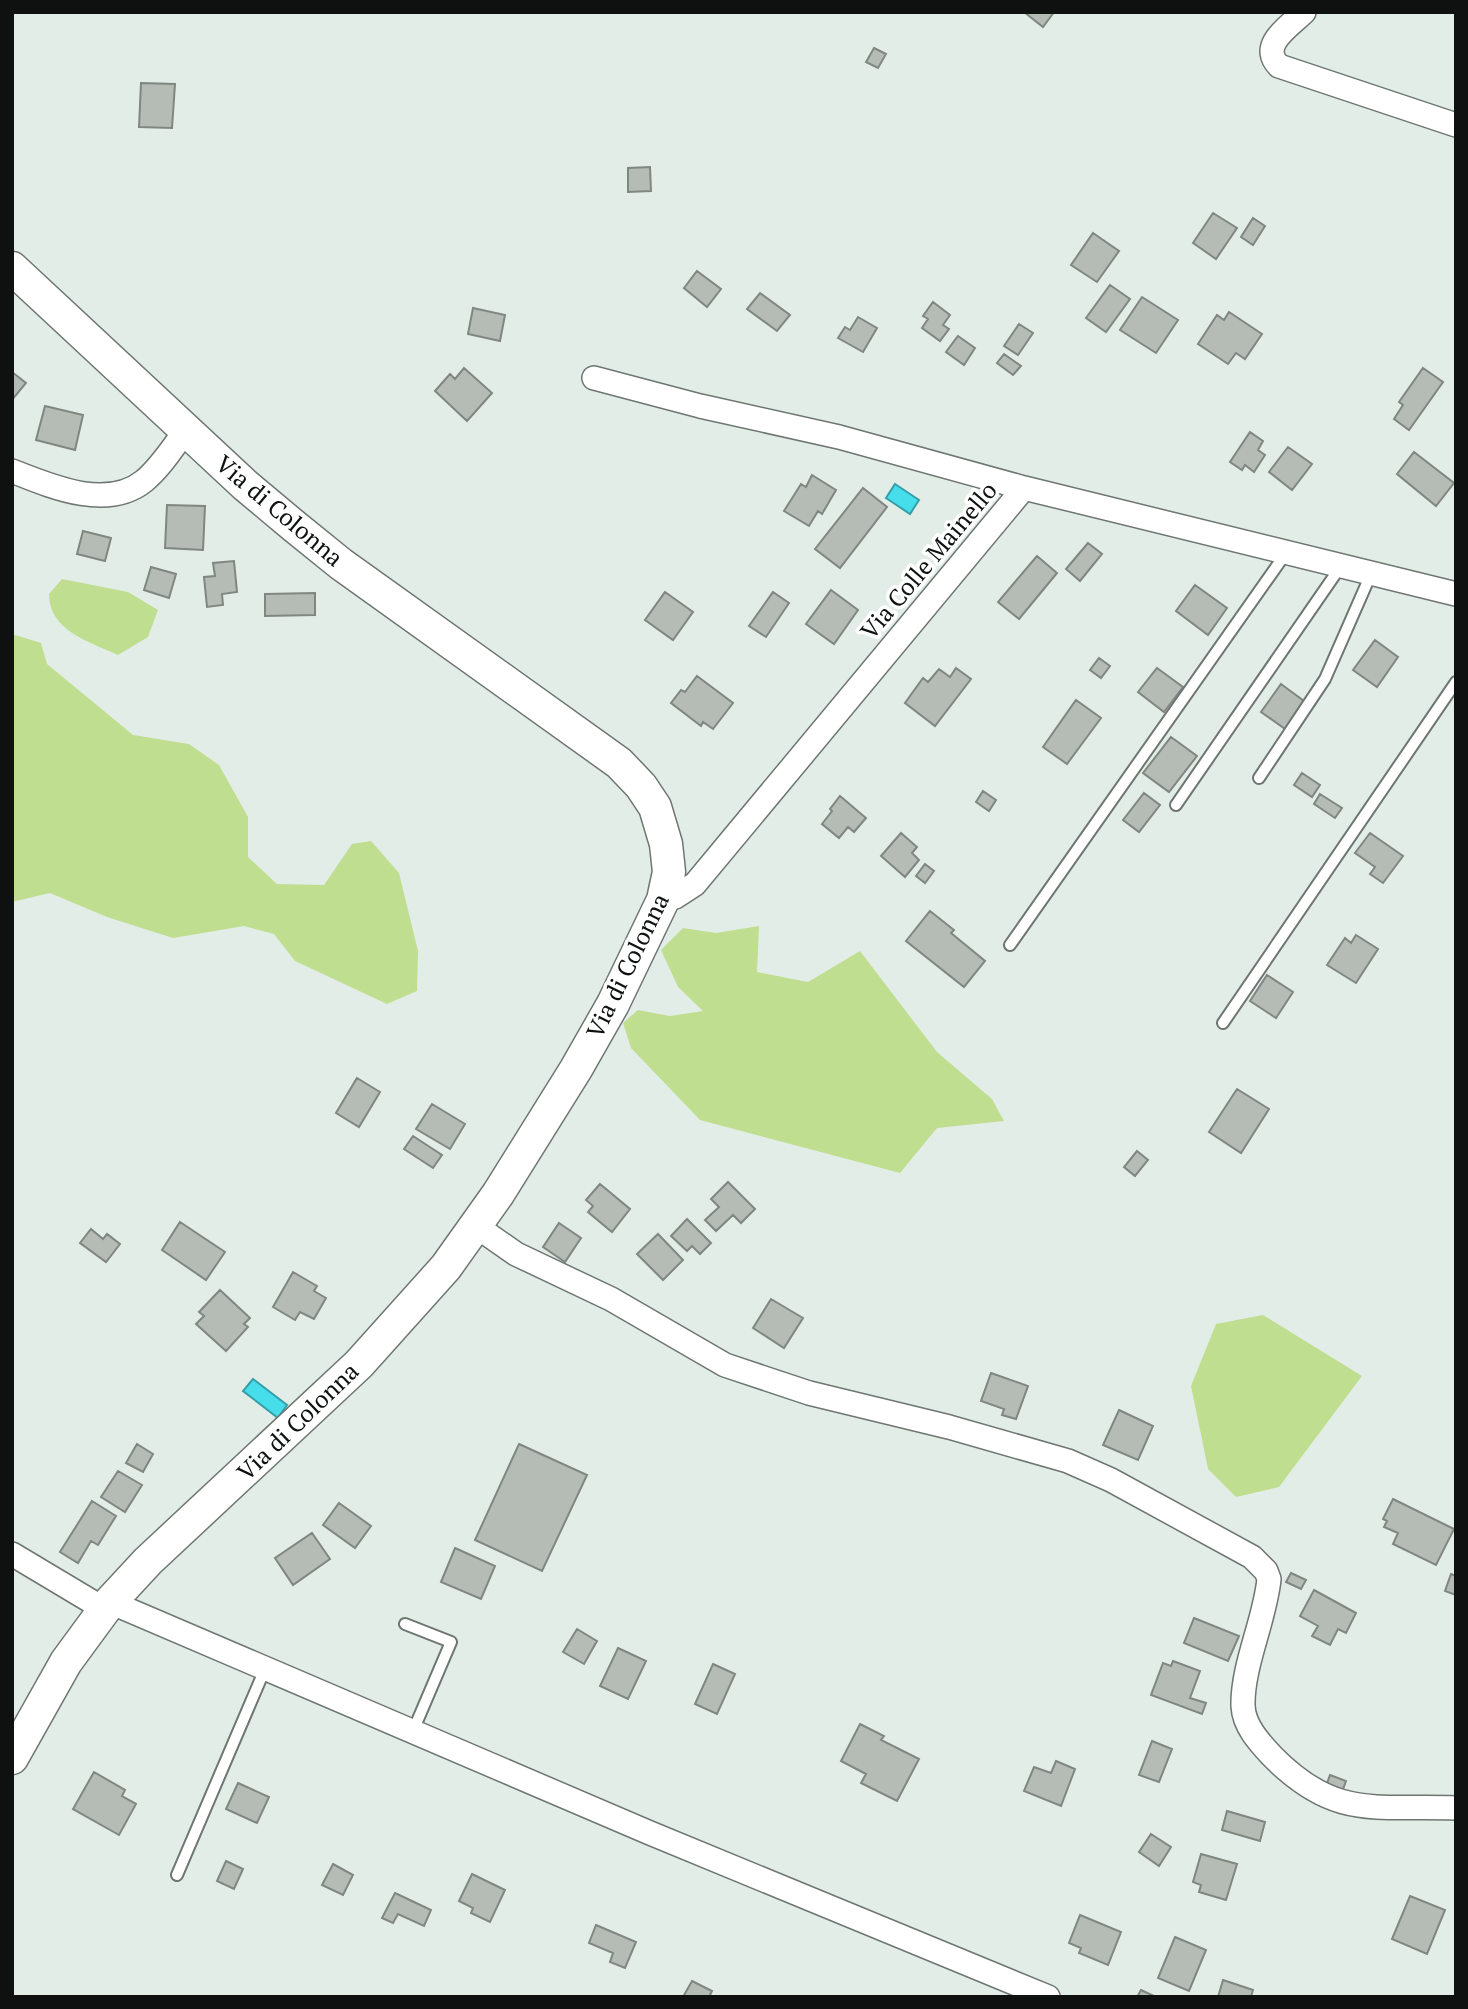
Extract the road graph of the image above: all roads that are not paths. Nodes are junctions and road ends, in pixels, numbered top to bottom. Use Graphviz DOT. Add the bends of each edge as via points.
graph roads {
  1 [pos="1304,12"];
  2 [pos="1456,125"];
  3 [pos="12,268"];
  4 [pos="594,378"];
  5 [pos="186,429"];
  6 [pos="12,471"];
  7 [pos="1024,488"];
  8 [pos="1286,553"];
  9 [pos="1341,566"];
  10 [pos="1371,573"];
  11 [pos="1456,594"];
  12 [pos="1456,682"];
  13 [pos="1259,778"];
  14 [pos="1176,805"];
  15 [pos="663,900"];
  16 [pos="1010,945"];
  17 [pos="1223,1023"];
  18 [pos="476,1226"];
  19 [pos="12,1554"];
  20 [pos="107,1605"];
  21 [pos="405,1624"];
  22 [pos="265,1670"];
  23 [pos="413,1731"];
  24 [pos="12,1758"];
  25 [pos="1456,1808"];
  26 [pos="177,1875"];
  27 [pos="1048,1997"];
  1 -- 2 [label="street" via="1272,43 1271,54 1279,66"];
  3 -- 5 [label="street, Via di Colonna"];
  4 -- 7 [label="street" via="859,442"];
  5 -- 6 [label="street" via="141,484 117,493 81,493"];
  5 -- 15 [label="street, Via di Colonna" via="245,485 332,556 595,744 635,778 655,807 664,834 669,865"];
  7 -- 8 [label="street, Via Colle Mainello"];
  7 -- 15 [label="street, Via Colle Mainello" via="695,884"];
  8 -- 9 [label="street, Via Colle Mainello"];
  8 -- 16 [label="lane"];
  9 -- 10 [label="street, Via Colle Mainello"];
  9 -- 14 [label="lane"];
  10 -- 11 [label="street, Via Colle Mainello"];
  10 -- 13 [label="lane" via="1325,680"];
  12 -- 17 [label="lane"];
  15 -- 18 [label="street, Via di Colonna" via="593,1041"];
  18 -- 20 [label="street, Via di Colonna" via="359,1364"];
  18 -- 25 [label="street" via="516,1254 591,1289 737,1370 1068,1461 1252,1557 1269,1579 1243,1710 1261,1743 1304,1784 1339,1802 1381,1808"];
  19 -- 20 [label="street"];
  20 -- 22 [label="street"];
  20 -- 24 [label="street, Via di Colonna" via="66,1662"];
  21 -- 23 [label="lane" via="451,1642"];
  22 -- 23 [label="street"];
  22 -- 26 [label="lane"];
  23 -- 27 [label="street"];
}
